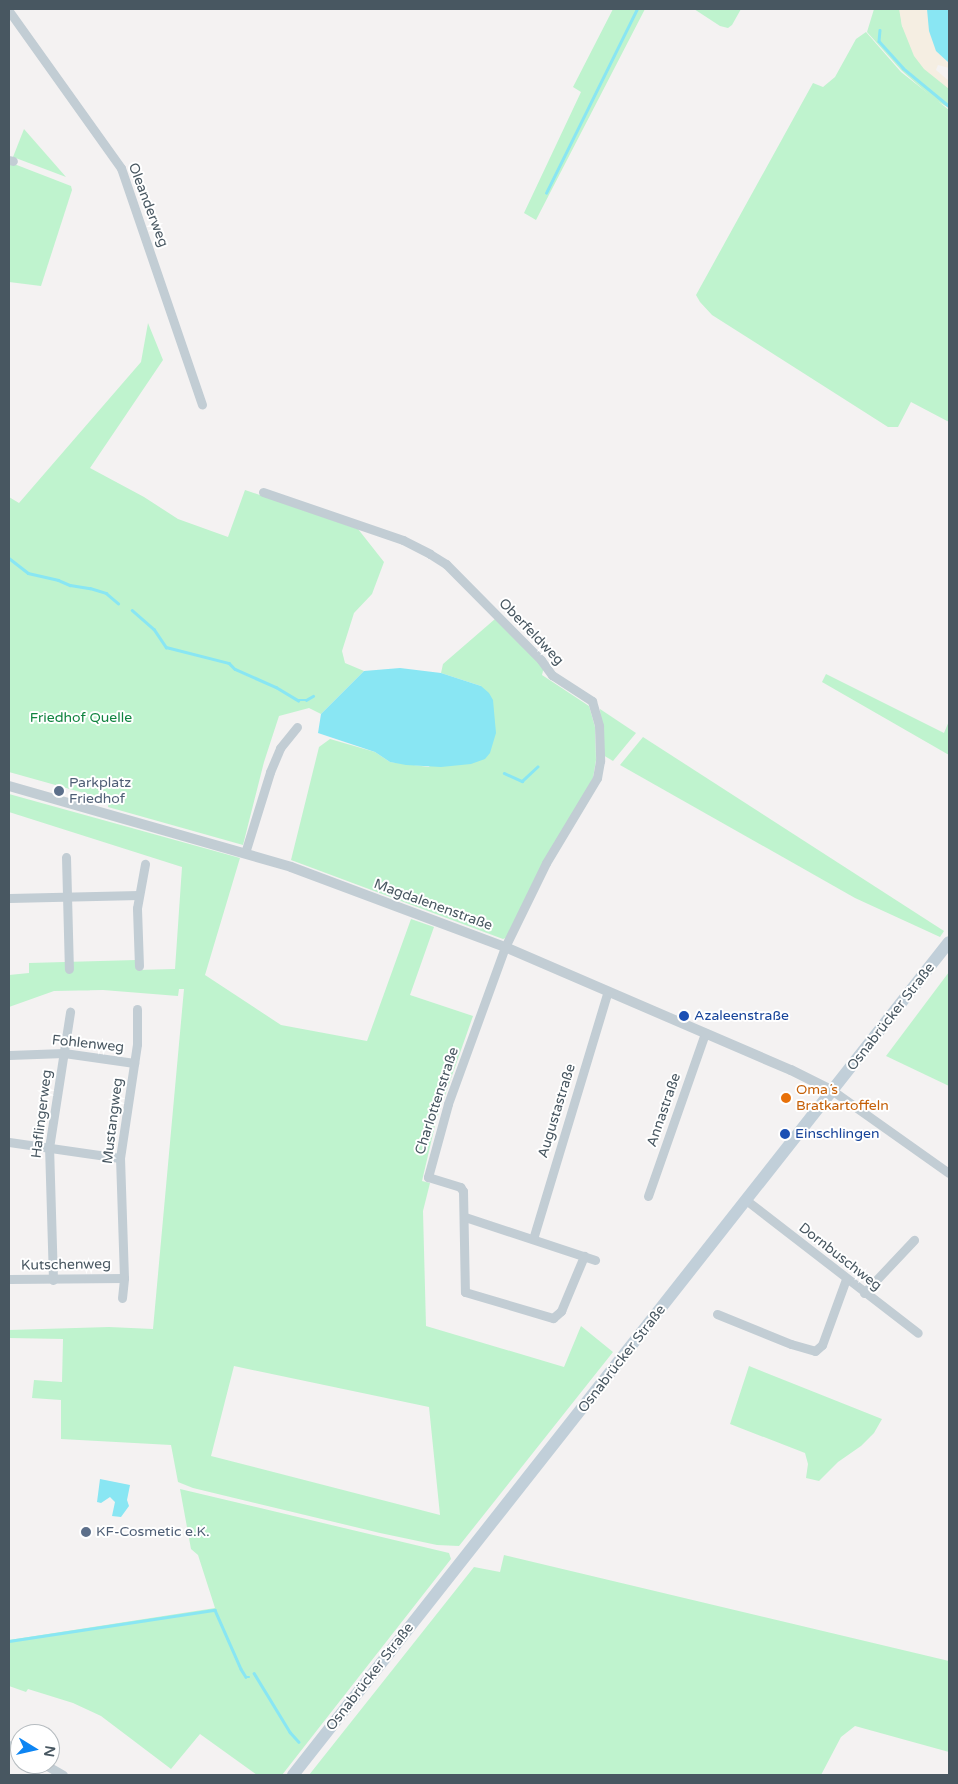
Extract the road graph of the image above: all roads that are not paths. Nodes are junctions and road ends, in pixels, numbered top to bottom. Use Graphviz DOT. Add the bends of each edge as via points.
graph roads {
  1 [pos="9,11"];
  2 [pos="202,405"];
  3 [pos="263,492"];
  4 [pos="297,727"];
  5 [pos="9,786"];
  6 [pos="245,853"];
  7 [pos="66,857"];
  8 [pos="145,864"];
  9 [pos="139,895"];
  10 [pos="66,896"];
  11 [pos="9,898"];
  12 [pos="949,942"];
  13 [pos="505,947"];
  14 [pos="139,966"];
  15 [pos="69,969"];
  16 [pos="608,991"];
  17 [pos="137,1009"];
  18 [pos="70,1012"];
  19 [pos="705,1033"];
  20 [pos="64,1053"];
  21 [pos="9,1054"];
  22 [pos="134,1063"];
  23 [pos="833,1091"];
  24 [pos="9,1142"];
  25 [pos="49,1148"];
  26 [pos="120,1158"];
  27 [pos="949,1173"];
  28 [pos="648,1196"];
  29 [pos="746,1200"];
  30 [pos="465,1217"];
  31 [pos="533,1239"];
  32 [pos="914,1240"];
  33 [pos="584,1256"];
  34 [pos="595,1260"];
  35 [pos="124,1278"];
  36 [pos="9,1279"];
  37 [pos="846,1279"];
  38 [pos="53,1280"];
  39 [pos="864,1293"];
  40 [pos="122,1298"];
  41 [pos="717,1314"];
  42 [pos="918,1333"];
  43 [pos="293,1775"];
  1 -- 2 [label="street, Oleanderweg" via="121,168"];
  3 -- 13 [label="street, Oberfeldweg" via="403,540 446,564 552,675 592,700 599,726 597,778 546,863"];
  4 -- 6 [label="street" via="276,756"];
  5 -- 6 [label="street, Magdalenenstraße"];
  6 -- 13 [label="street, Magdalenenstraße"];
  7 -- 10 [label="street"];
  8 -- 9 [label="street"];
  9 -- 10 [label="street"];
  9 -- 14 [label="street"];
  10 -- 11 [label="street"];
  10 -- 15 [label="street"];
  12 -- 23 [label="main road, Osnabrücker Straße"];
  13 -- 16 [label="street, Magdalenenstraße"];
  13 -- 30 [label="street, Charlottenstraße" via="448,1104 428,1177 460,1187"];
  16 -- 19 [label="street, Magdalenenstraße"];
  16 -- 31 [label="street, Augustastraße"];
  17 -- 22 [label="street, Mustangweg"];
  18 -- 20 [label="street, Haflingerweg"];
  19 -- 23 [label="street, Magdalenenstraße"];
  19 -- 28 [label="street, Annastraße"];
  20 -- 21 [label="street, Fohlenweg"];
  20 -- 22 [label="street, Fohlenweg"];
  20 -- 25 [label="street, Haflingerweg"];
  22 -- 26 [label="street, Mustangweg"];
  23 -- 27 [label="street"];
  23 -- 29 [label="main road, Osnabrücker Straße"];
  24 -- 25 [label="street"];
  25 -- 26 [label="street"];
  25 -- 38 [label="street, Haflingerweg"];
  26 -- 35 [label="street, Mustangweg"];
  29 -- 37 [label="street, Dornbuschweg"];
  29 -- 43 [label="main road, Osnabrücker Straße"];
  30 -- 31 [label="street"];
  30 -- 33 [label="street, Charlottenstraße" via="465,1292 553,1318 561,1311"];
  31 -- 33 [label="street"];
  32 -- 39 [label="street"];
  33 -- 34 [label="street"];
  35 -- 38 [label="street, Kutschenweg"];
  35 -- 40 [label="street, Mustangweg"];
  36 -- 38 [label="street, Kutschenweg"];
  37 -- 39 [label="street, Dornbuschweg"];
  37 -- 41 [label="street" via="822,1345 815,1351"];
  39 -- 42 [label="street, Dornbuschweg"];
}
